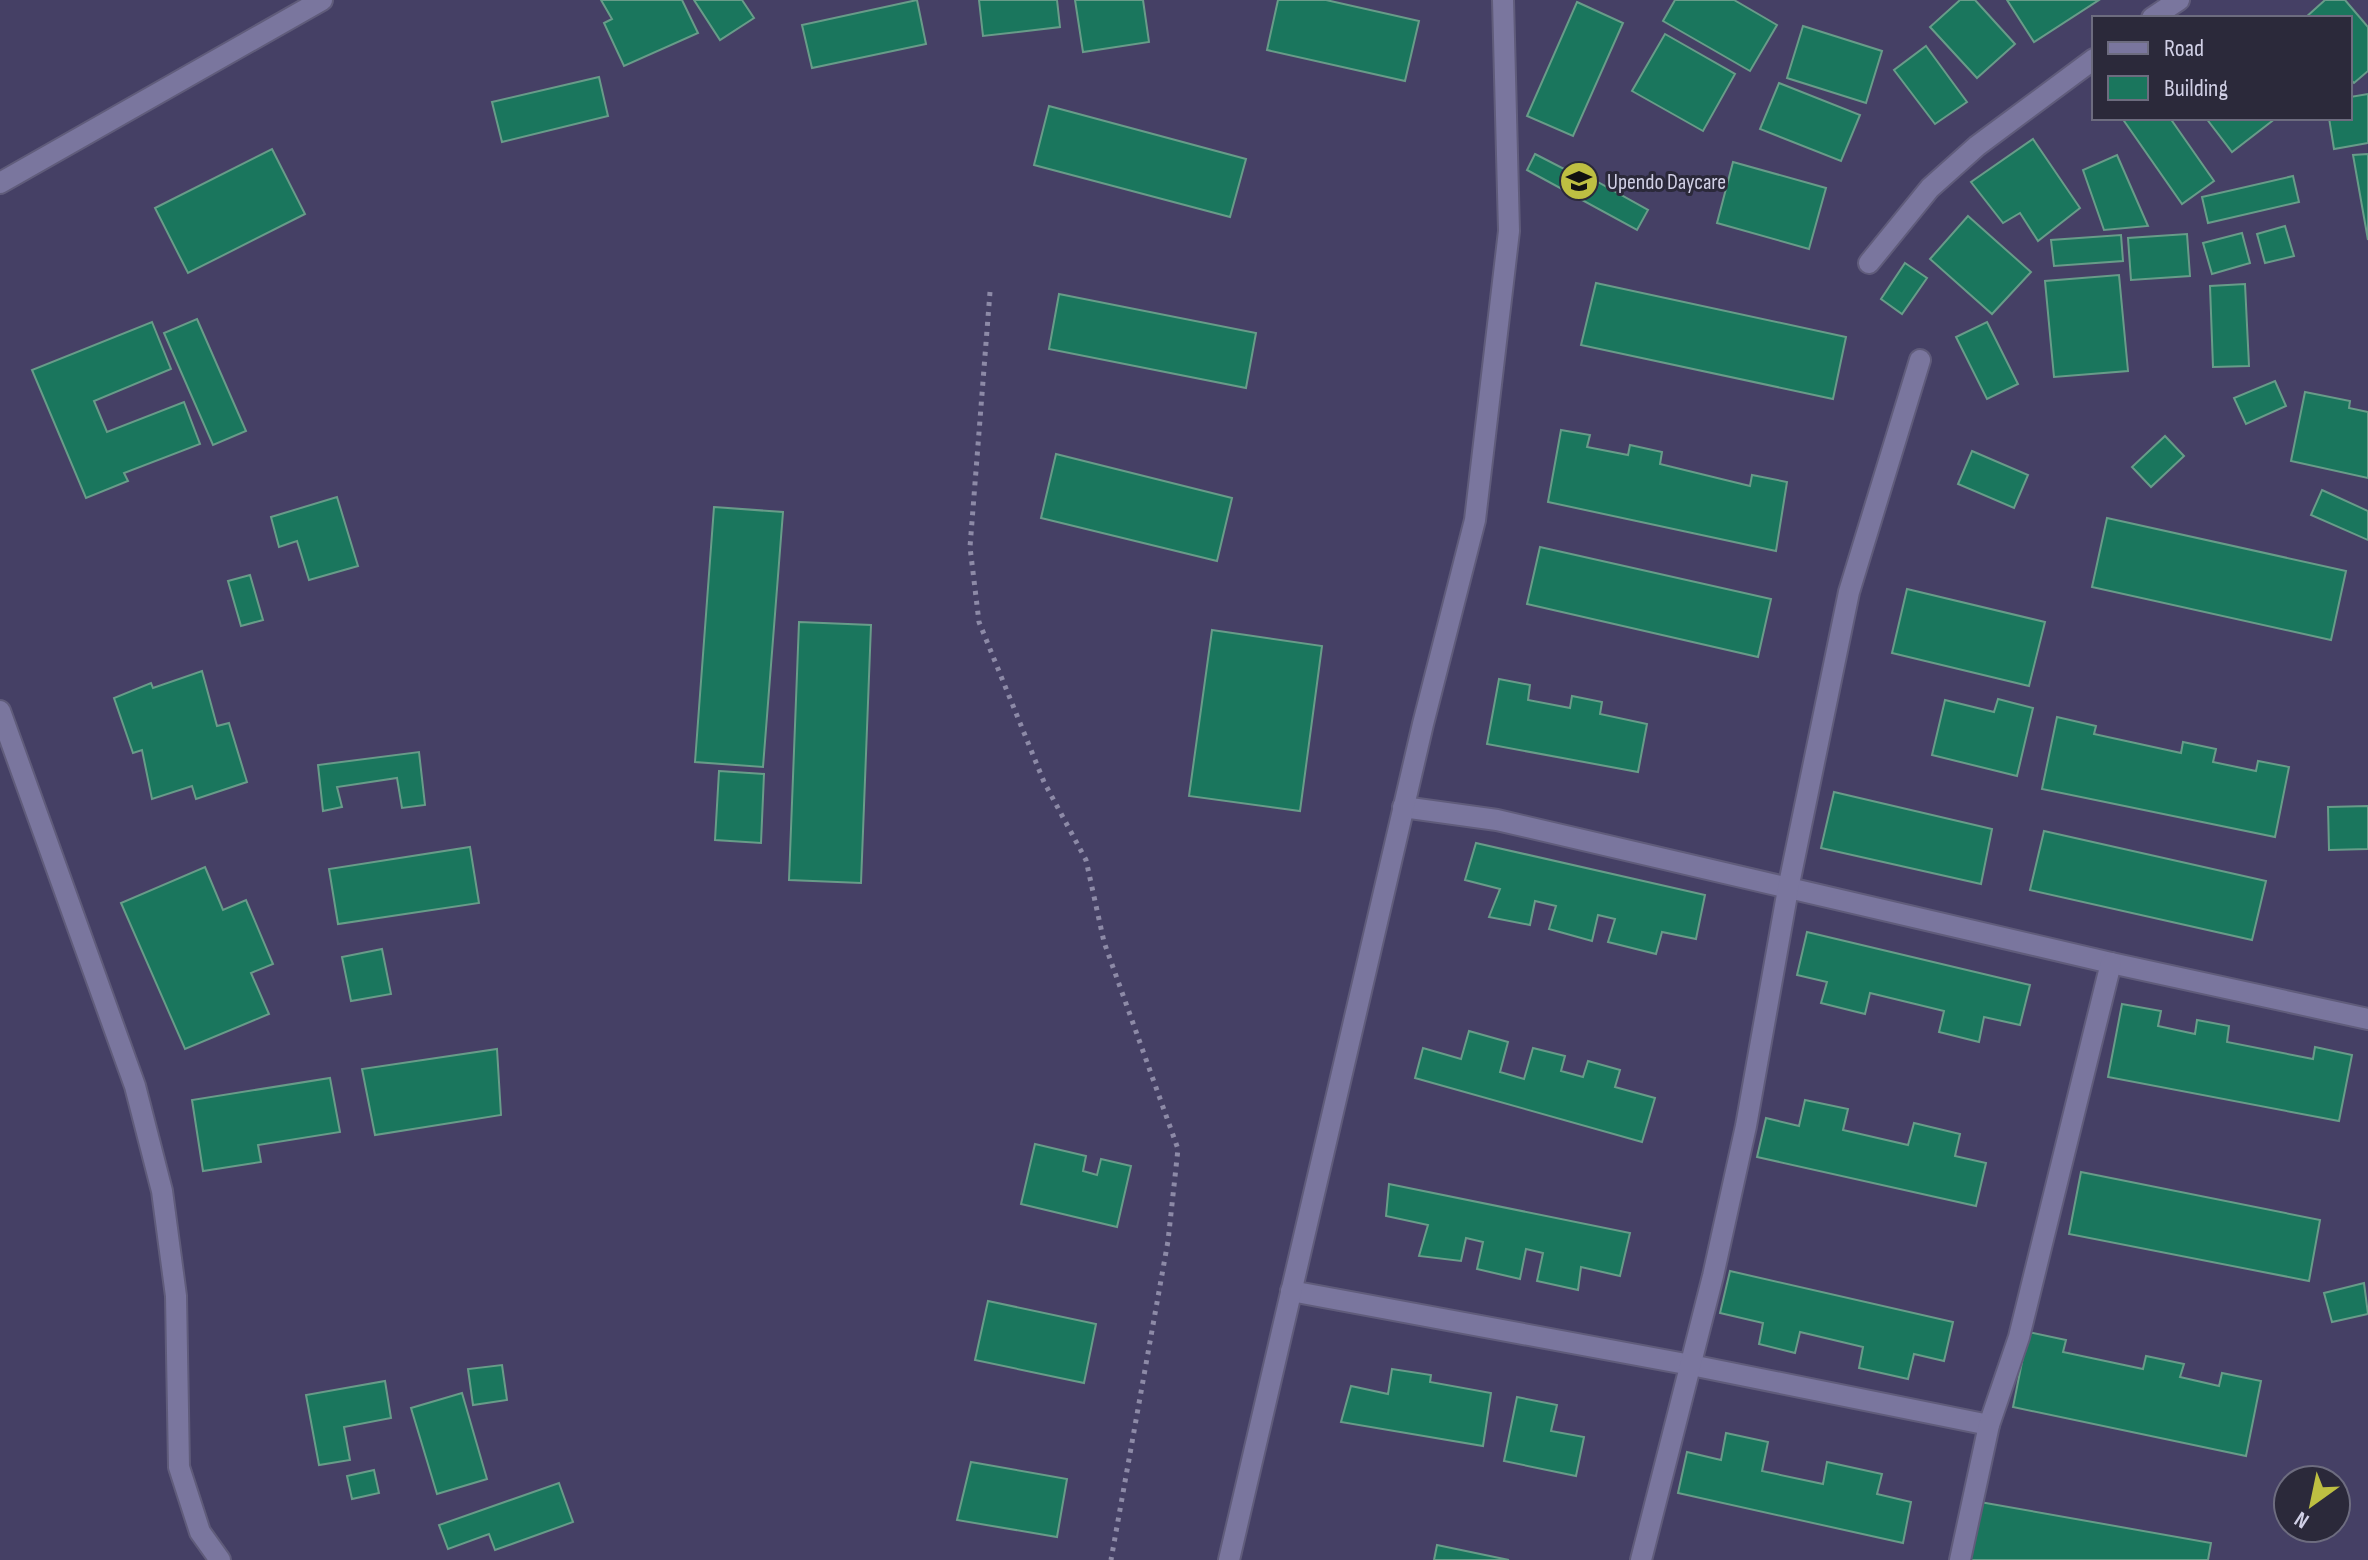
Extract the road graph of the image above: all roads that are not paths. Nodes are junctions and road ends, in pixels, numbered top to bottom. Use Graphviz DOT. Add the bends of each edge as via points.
graph roads {
  1 [pos="322,0"];
  2 [pos="1503,0"];
  3 [pos="2179,0"];
  4 [pos="2155,16"];
  5 [pos="2092,60"];
  6 [pos="0,183"];
  7 [pos="1869,263"];
  8 [pos="1920,360"];
  9 [pos="0,711"];
  10 [pos="1403,807"];
  11 [pos="1788,889"];
  12 [pos="2111,963"];
  13 [pos="2368,1019"];
  14 [pos="1291,1291"];
  15 [pos="1691,1365"];
  16 [pos="1989,1425"];
  17 [pos="220,1560"];
  18 [pos="1229,1560"];
  19 [pos="1641,1560"];
  20 [pos="1960,1560"];
  1 -- 6 [label="street"];
  2 -- 10 [label="street" via="1509,231 1475,520"];
  3 -- 4 [label="street"];
  5 -- 7 [label="street" via="1930,188"];
  8 -- 11 [label="street" via="1849,592"];
  9 -- 17 [label="street" via="135,1086 162,1191 176,1296 179,1467 200,1532"];
  10 -- 11 [label="street" via="1497,820"];
  10 -- 14 [label="street"];
  11 -- 12 [label="street"];
  11 -- 15 [label="street" via="1746,1126"];
  12 -- 13 [label="street"];
  12 -- 16 [label="street" via="2019,1337"];
  14 -- 15 [label="street"];
  14 -- 18 [label="street"];
  15 -- 16 [label="street"];
  15 -- 19 [label="street"];
  16 -- 20 [label="street"];
}
